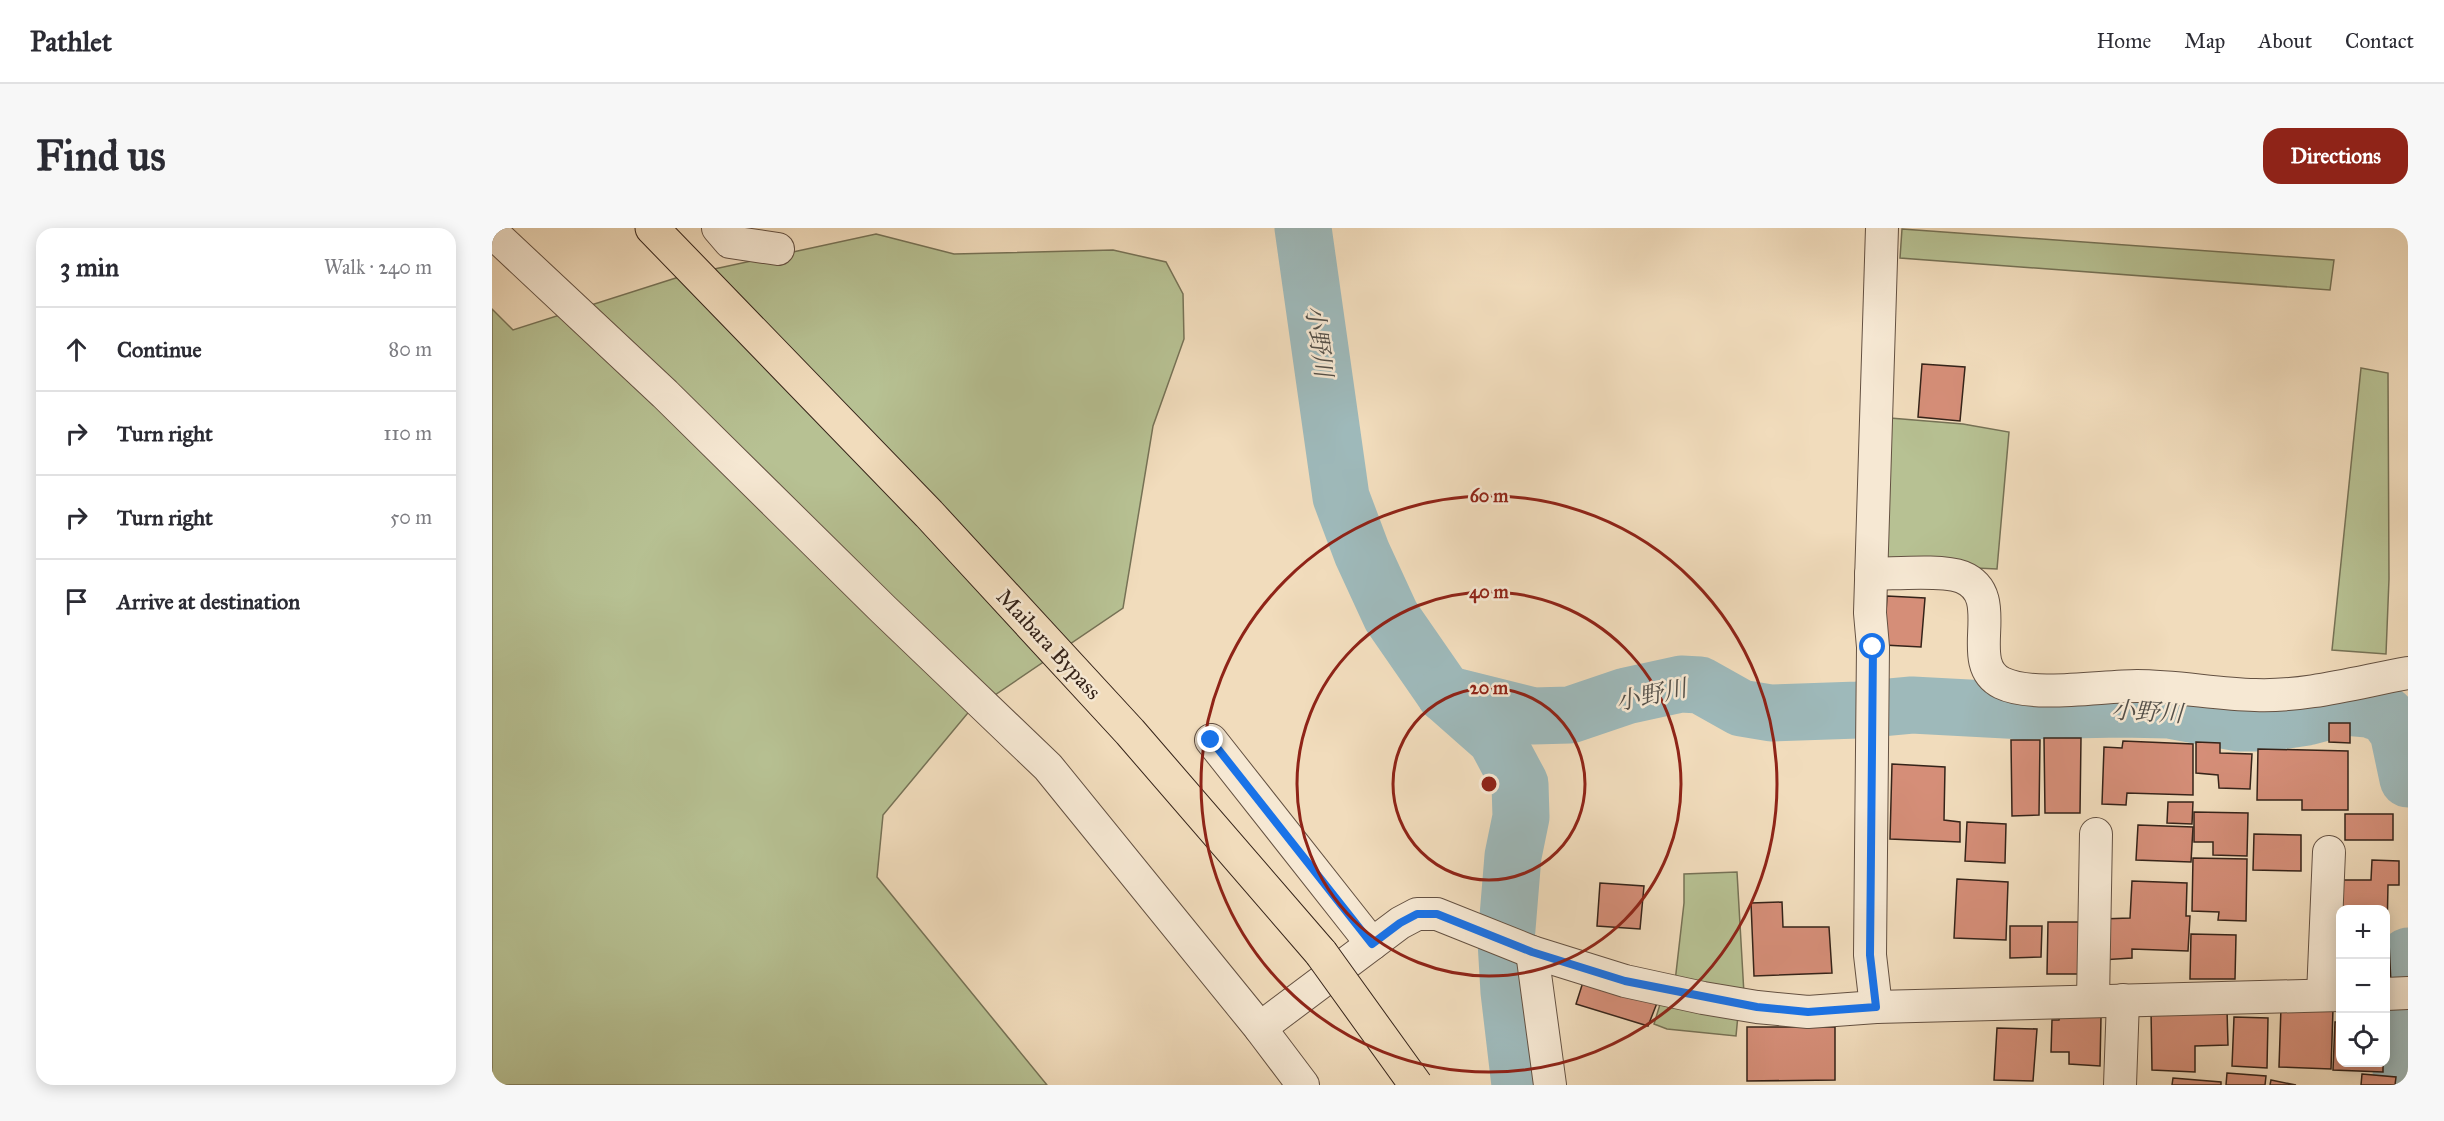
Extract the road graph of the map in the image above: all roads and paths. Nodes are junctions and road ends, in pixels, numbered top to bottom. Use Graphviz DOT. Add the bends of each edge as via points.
graph roads {
  1 [pos="652,228"];
  2 [pos="718,228"];
  3 [pos="1882,228"];
  4 [pos="492,232"];
  5 [pos="778,249"];
  6 [pos="1871,574"];
  7 [pos="2408,673"];
  8 [pos="1211,740"];
  9 [pos="2096,834"];
  10 [pos="2329,852"];
  11 [pos="1372,944"];
  12 [pos="1527,951"];
  13 [pos="2332,995"];
  14 [pos="2093,1000"];
  15 [pos="2123,1000"];
  16 [pos="1876,1007"];
  17 [pos="1260,1028"];
  18 [pos="1303,1085"];
  19 [pos="1416,1085"];
  20 [pos="1550,1085"];
  21 [pos="2120,1085"];
  1 -- 19 [label="highway, Maibara Bypass, bridge" via="929,514 1130,732 1321,953"];
  2 -- 5 [label="street" via="730,242"];
  3 -- 6 [label="street"];
  4 -- 17 [label="street" via="1048,767"];
  6 -- 7 [label="street" via="1938,574 1961,577 1979,588 1984,606 1986,668 1999,682 2021,690 2139,686 2256,695 2299,693"];
  6 -- 16 [label="street" via="1870,955"];
  8 -- 11 [label="street"];
  9 -- 14 [label="street"];
  10 -- 13 [label="street"];
  11 -- 12 [label="street" via="1417,914 1437,914"];
  11 -- 17 [label="street"];
  12 -- 16 [label="street" via="1625,981 1757,1007 1808,1012"];
  12 -- 20 [label="street"];
  13 -- 15 [label="street"];
  14 -- 15 [label="street"];
  14 -- 16 [label="street"];
  15 -- 21 [label="street"];
  17 -- 18 [label="street"];
}
